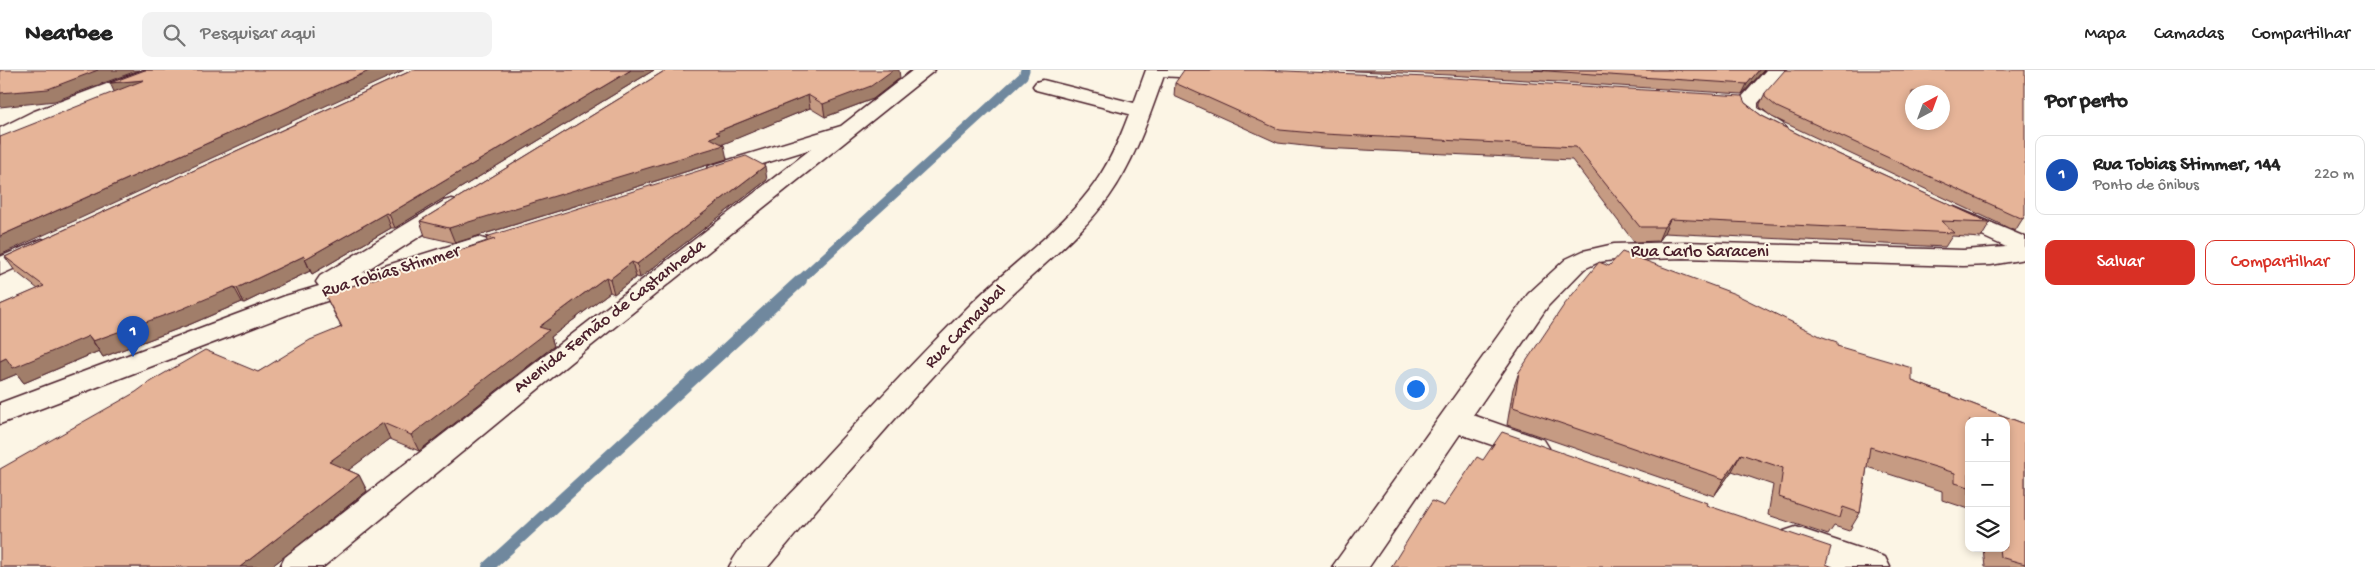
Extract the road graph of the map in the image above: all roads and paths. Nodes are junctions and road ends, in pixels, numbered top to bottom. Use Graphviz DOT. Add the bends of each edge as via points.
graph roads {
  1 [pos="162,70"];
  2 [pos="925,70"];
  3 [pos="1157,70"];
  4 [pos="1777,70"];
  5 [pos="1242,74"];
  6 [pos="1043,86"];
  7 [pos="1140,111"];
  8 [pos="39,116"];
  9 [pos="0,118"];
  10 [pos="845,131"];
  11 [pos="0,137"];
  12 [pos="1798,140"];
  13 [pos="693,178"];
  14 [pos="471,194"];
  15 [pos="1937,206"];
  16 [pos="504,237"];
  17 [pos="63,238"];
  18 [pos="2025,246"];
  19 [pos="2025,251"];
  20 [pos="0,267"];
  21 [pos="295,302"];
  22 [pos="177,371"];
  23 [pos="0,414"];
  24 [pos="1454,420"];
  25 [pos="1566,459"];
  26 [pos="1770,531"];
  27 [pos="298,567"];
  28 [pos="747,567"];
  29 [pos="1350,567"];
  30 [pos="1872,567"];
  1 -- 8 [label="street"];
  2 -- 10 [label="street, Avenida Fernão de Castanheda"];
  3 -- 5 [label="street"];
  3 -- 7 [label="street, Rua Carnaubal"];
  4 -- 12 [label="street" via="1738,101 1764,123"];
  6 -- 7 [label="street"];
  7 -- 28 [label="street, Rua Carnaubal" via="1112,175 1089,206 978,313 815,487"];
  8 -- 9 [label="street"];
  8 -- 11 [label="street"];
  10 -- 13 [label="street"];
  10 -- 27 [label="street, Avenida Fernão de Castanheda"];
  14 -- 21 [label="street"];
  15 -- 18 [label="street"];
  16 -- 21 [label="street, Rua Tobias Stimmer"];
  17 -- 20 [label="street"];
  19 -- 24 [label="street, Rua Carlo Saraceni" via="1963,258 1684,250 1614,252 1592,256 1575,264 1538,300"];
  21 -- 22 [label="street"];
  21 -- 23 [label="street, Rua Tobias Stimmer"];
  24 -- 25 [label="street"];
  24 -- 29 [label="street, Rua Carlo Saraceni"];
  26 -- 30 [label="street"];
}
